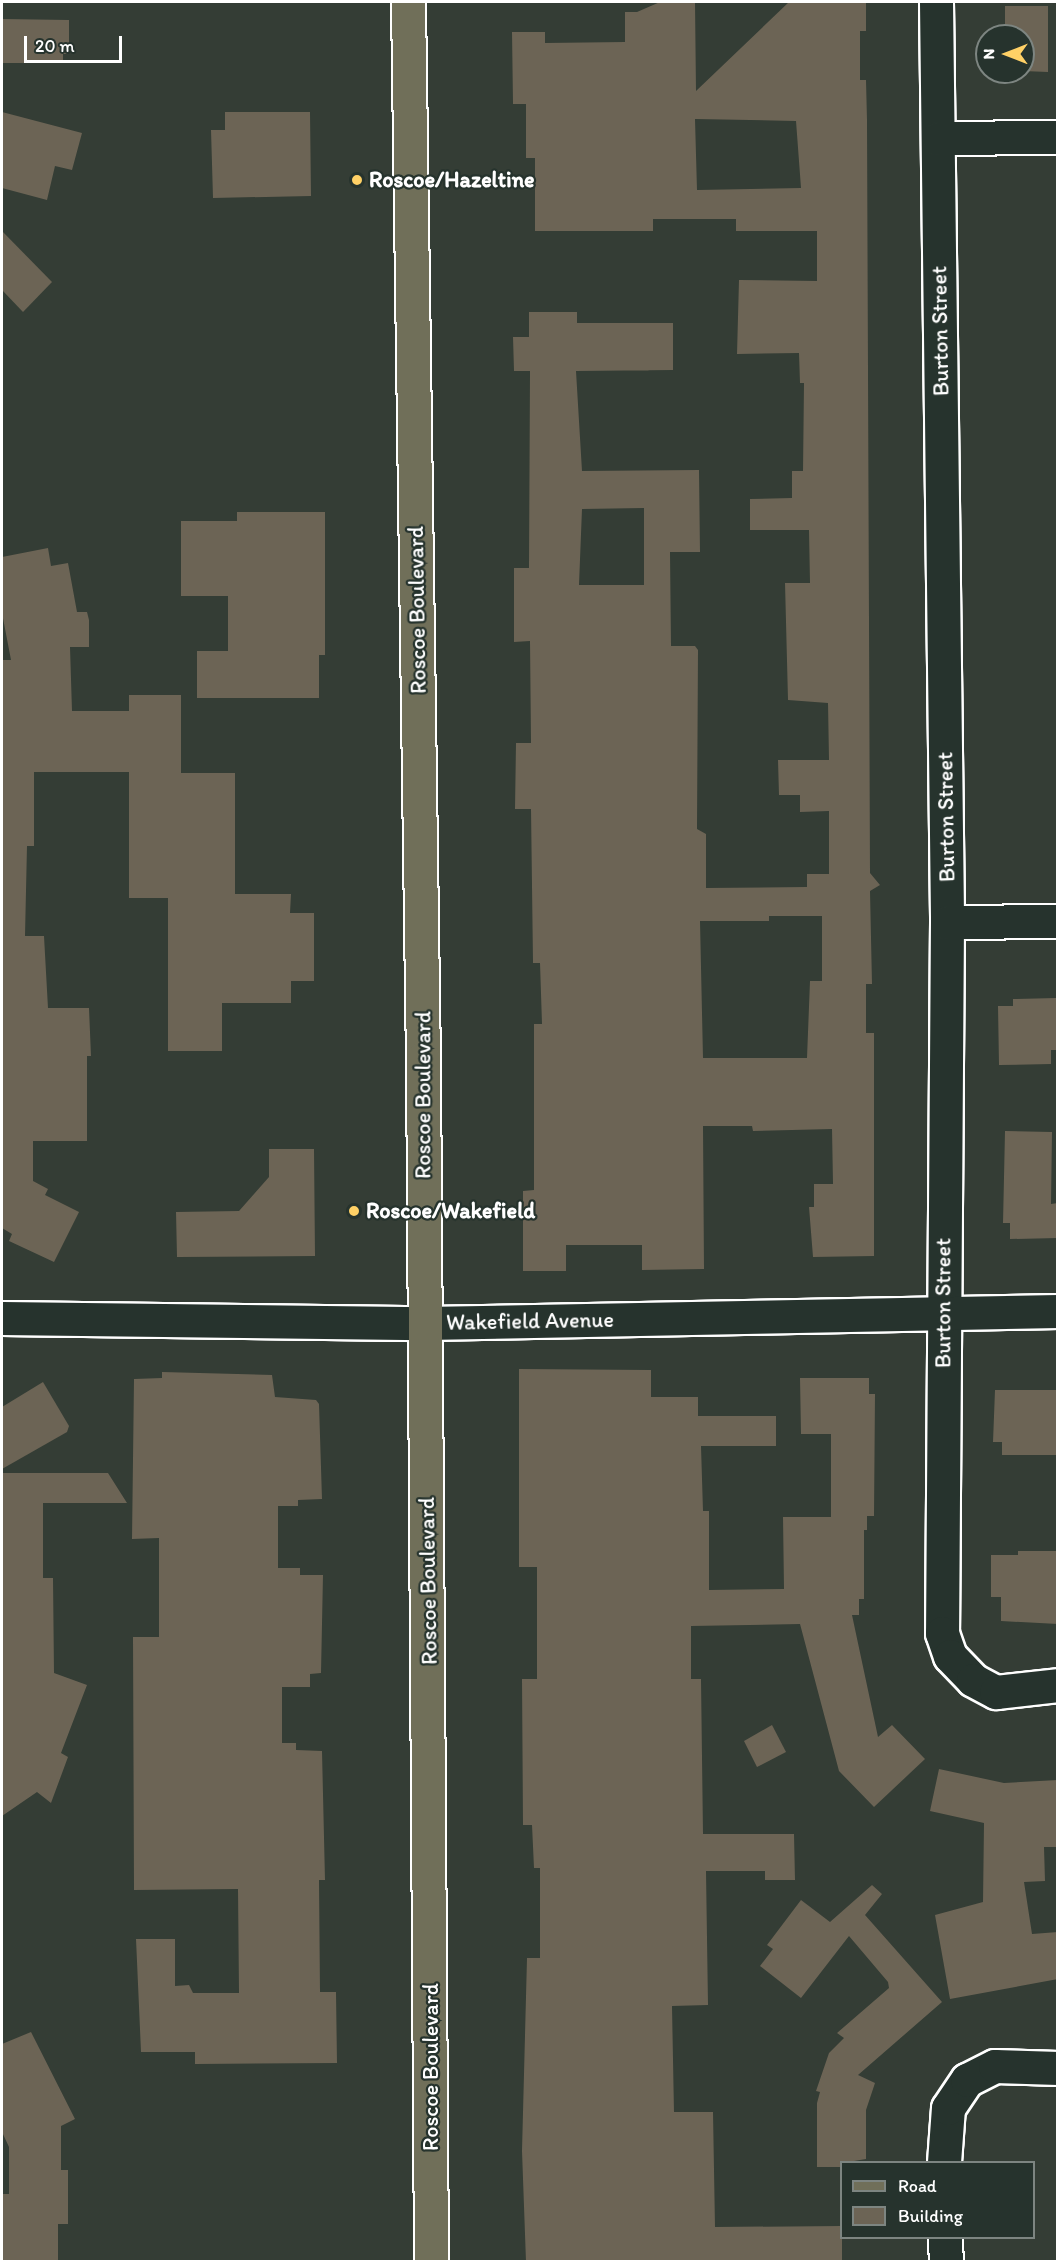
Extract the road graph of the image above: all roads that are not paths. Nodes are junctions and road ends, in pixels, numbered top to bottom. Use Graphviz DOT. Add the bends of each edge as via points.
graph roads {
  1 [pos="408,2"];
  2 [pos="936,2"];
  3 [pos="1058,137"];
  4 [pos="938,138"];
  5 [pos="1058,921"];
  6 [pos="947,922"];
  7 [pos="1058,1311"];
  8 [pos="942,1315"];
  9 [pos="2,1318"];
  10 [pos="425,1323"];
  11 [pos="1058,1685"];
  12 [pos="1058,2068"];
  13 [pos="943,2154"];
  14 [pos="945,2239"];
  15 [pos="431,2262"];
  16 [pos="946,2262"];
  1 -- 10 [label="main road, Roscoe Boulevard"];
  2 -- 4 [label="street, Burton Street"];
  3 -- 4 [label="street"];
  4 -- 6 [label="street, Burton Street"];
  5 -- 6 [label="street"];
  6 -- 8 [label="street, Burton Street"];
  7 -- 8 [label="street, Wakefield Avenue"];
  8 -- 10 [label="street, Wakefield Avenue"];
  8 -- 11 [label="street, Burton Street" via="942,1633 950,1656 973,1680 996,1692"];
  9 -- 10 [label="street, Wakefield Avenue"];
  10 -- 15 [label="main road, Roscoe Boulevard"];
  12 -- 13 [label="street" via="995,2066 967,2080 948,2108"];
  14 -- 16 [label="street"];
}
